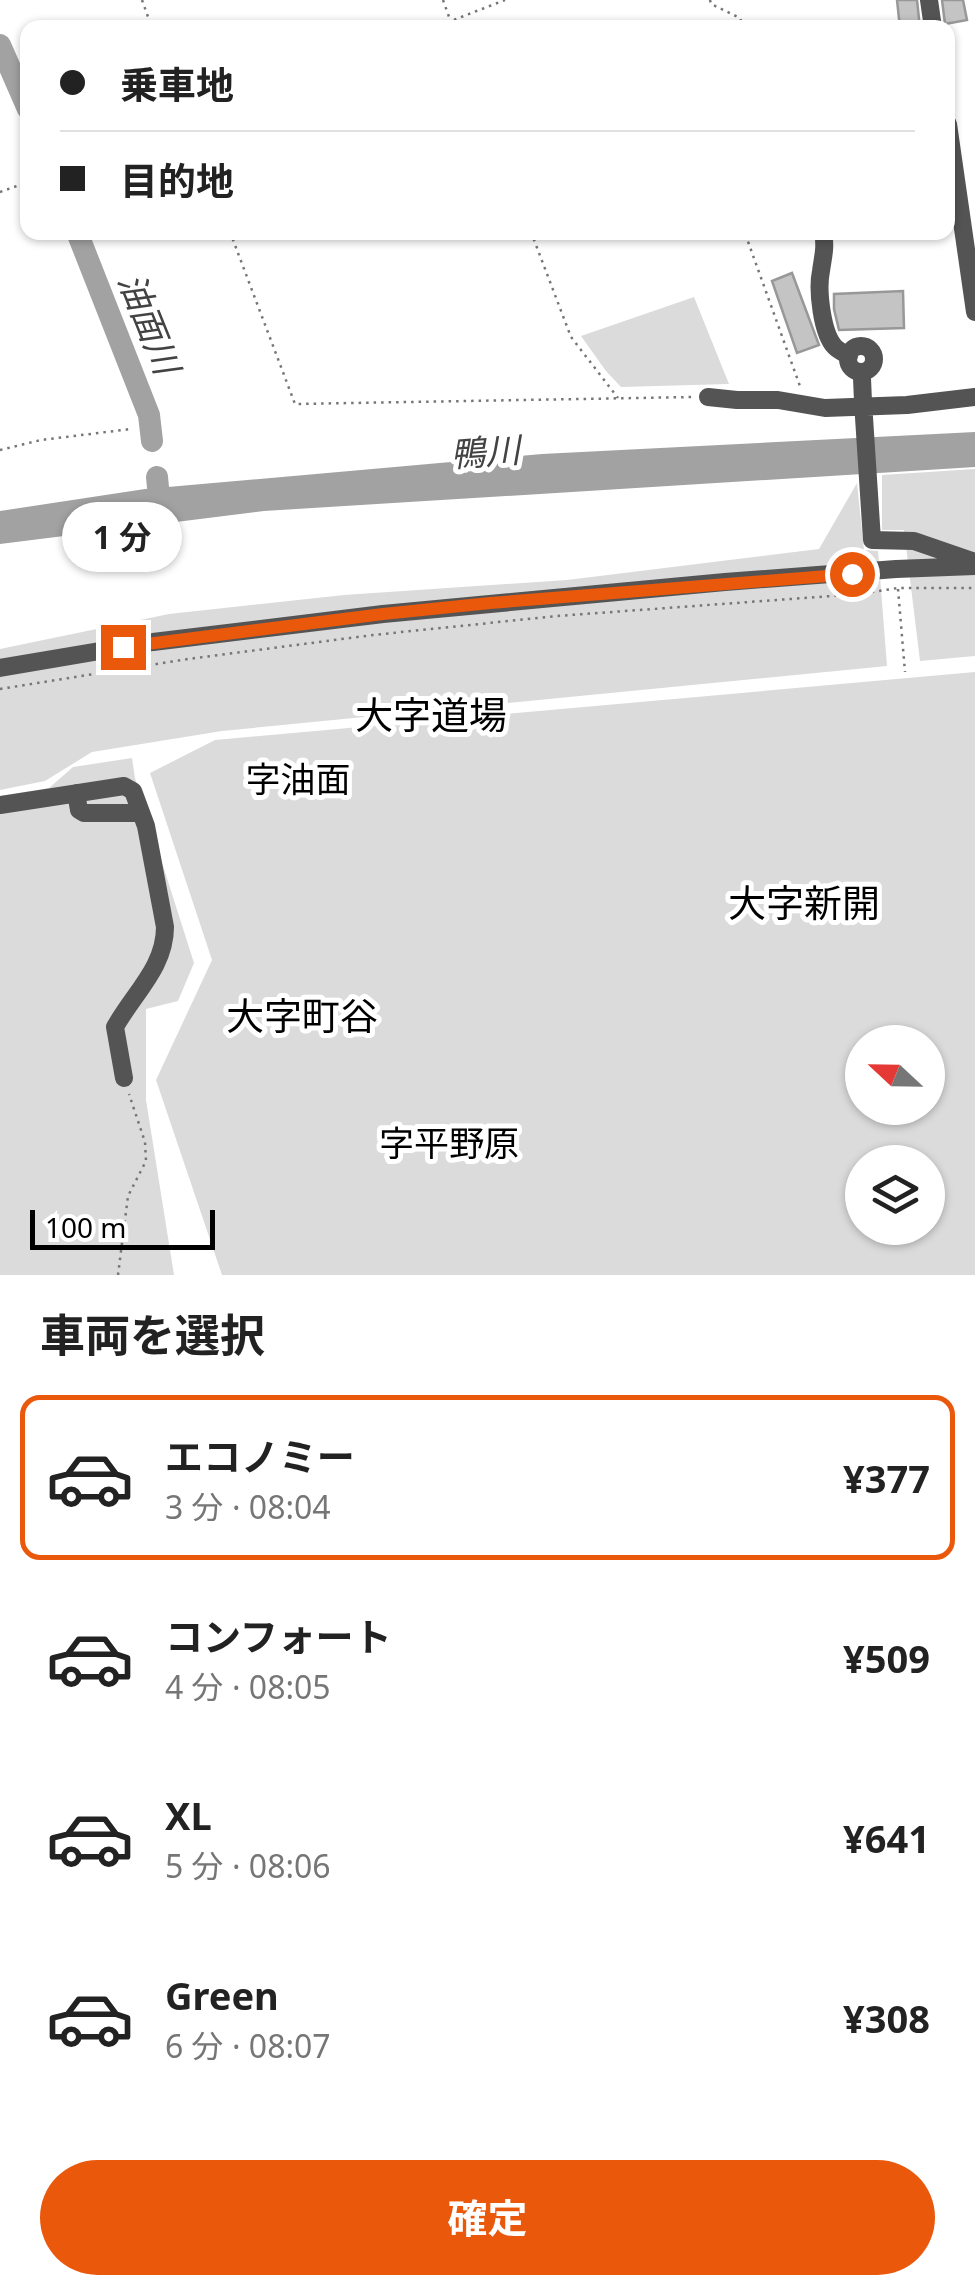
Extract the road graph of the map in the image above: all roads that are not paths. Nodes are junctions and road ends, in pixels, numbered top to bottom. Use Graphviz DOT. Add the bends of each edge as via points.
graph roads {
  1 [pos="955,173"];
  2 [pos="824,240"];
  3 [pos="975,312"];
  4 [pos="708,397"];
  5 [pos="975,397"];
  6 [pos="863,407"];
  7 [pos="975,564"];
  8 [pos="0,668"];
  9 [pos="76,793"];
  10 [pos="0,805"];
  11 [pos="141,812"];
  12 [pos="124,1078"];
  1 -- 3 [label="street"];
  2 -- 6 [label="street, bridge" via="820,274 827,336 862,375"];
  4 -- 6 [label="street"];
  5 -- 6 [label="street"];
  6 -- 7 [label="street" via="872,540 914,541"];
  7 -- 8 [label="street" via="383,614"];
  9 -- 10 [label="street"];
  9 -- 11 [label="street" via="84,813"];
  9 -- 11 [label="street" via="124,786"];
  11 -- 12 [label="street" via="165,942 115,1027"];
}
